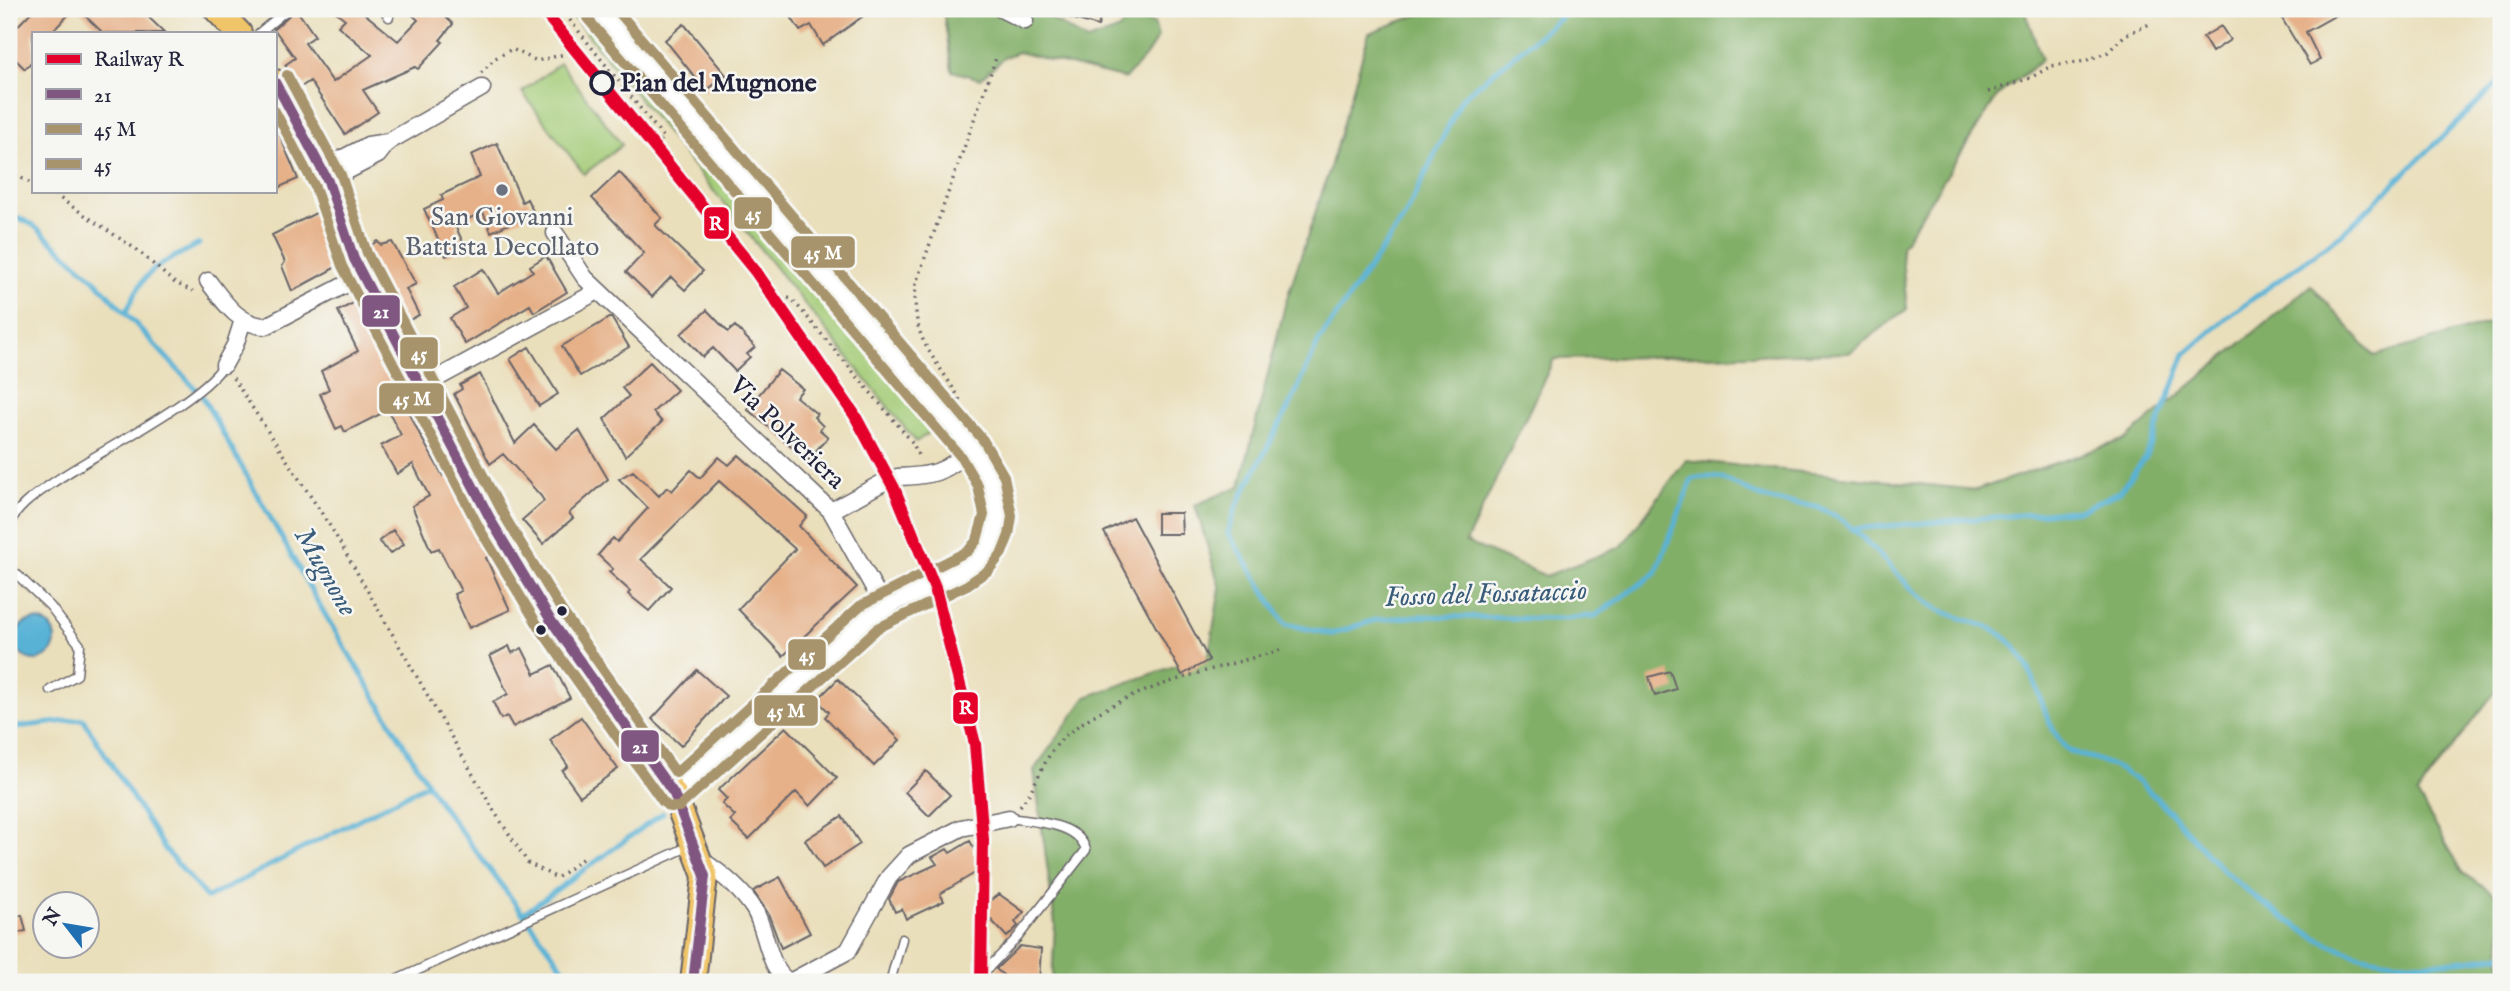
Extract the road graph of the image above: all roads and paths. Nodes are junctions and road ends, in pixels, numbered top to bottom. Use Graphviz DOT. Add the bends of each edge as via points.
graph roads {
  1 [pos="216,9"];
  2 [pos="288,9"];
  3 [pos="383,9"];
  4 [pos="561,9"];
  5 [pos="598,9"];
  6 [pos="1000,9"];
  7 [pos="389,17"];
  8 [pos="1025,21"];
  9 [pos="2152,23"];
  10 [pos="238,32"];
  11 [pos="260,32"];
  12 [pos="565,54"];
  13 [pos="996,58"];
  14 [pos="276,84"];
  15 [pos="482,88"];
  16 [pos="1988,92"];
  17 [pos="660,141"];
  18 [pos="9,172"];
  19 [pos="325,175"];
  20 [pos="32,184"];
  21 [pos="50,192"];
  22 [pos="555,233"];
  23 [pos="362,276"];
  24 [pos="210,284"];
  25 [pos="598,290"];
  26 [pos="788,298"];
  27 [pos="243,320"];
  28 [pos="220,370"];
  29 [pos="421,387"];
  30 [pos="954,430"];
  31 [pos="972,450"];
  32 [pos="927,476"];
  33 [pos="831,511"];
  34 [pos="9,524"];
  35 [pos="9,567"];
  36 [pos="884,606"];
  37 [pos="1280,650"];
  38 [pos="50,690"];
  39 [pos="674,794"];
  40 [pos="1009,818"];
  41 [pos="698,852"];
  42 [pos="586,856"];
  43 [pos="902,939"];
  44 [pos="778,980"];
  45 [pos="392,982"];
  46 [pos="693,982"];
  47 [pos="893,982"];
  48 [pos="975,982"];
  1 -- 10 [label="main road"];
  2 -- 11 [label="lane"];
  3 -- 7 [label="lane"];
  4 -- 17 [label="path" via="664,138"];
  5 -- 30 [label="street"];
  6 -- 8 [label="street"];
  9 -- 16 [label="path" via="2125,35 2108,52 2051,66"];
  12 -- 15 [label="path" via="537,61 512,49 480,74"];
  13 -- 30 [label="path" via="916,283 918,332 959,398 962,411"];
  14 -- 19 [label="main road"];
  15 -- 19 [label="street" via="388,142 377,155"];
  18 -- 20 [label="path"];
  19 -- 23 [label="main road"];
  21 -- 24 [label="path" via="176,283 202,295"];
  22 -- 25 [label="street, Via Polveriera"];
  23 -- 27 [label="street" via="266,326"];
  23 -- 29 [label="main road"];
  24 -- 27 [label="street"];
  25 -- 29 [label="street"];
  25 -- 33 [label="street, Via Polveriera"];
  26 -- 32 [label="path" via="913,443"];
  27 -- 28 [label="street"];
  28 -- 34 [label="lane" via="184,400 18,507"];
  28 -- 42 [label="path" via="332,529 528,863 556,878"];
  29 -- 39 [label="main road" via="535,596"];
  30 -- 31 [label="street"];
  31 -- 32 [label="street" via="948,470"];
  31 -- 36 [label="street" via="997,494 997,525 987,547 973,565"];
  32 -- 33 [label="street" via="890,480"];
  33 -- 36 [label="street, Via Polveriera"];
  35 -- 38 [label="lane" via="50,606 80,645 77,675"];
  36 -- 39 [label="street"];
  37 -- 40 [label="path" via="1163,685 1094,714 1061,740"];
  39 -- 41 [label="main road"];
  40 -- 44 [label="street" via="961,828 909,855 889,877 848,951 790,982"];
  40 -- 48 [label="lane" via="1054,825 1075,834 1086,850 1017,939"];
  41 -- 44 [label="street" via="754,908 766,932"];
  41 -- 45 [label="lane" via="568,903"];
  41 -- 46 [label="main road" via="706,888"];
  43 -- 47 [label="lane"];
}
